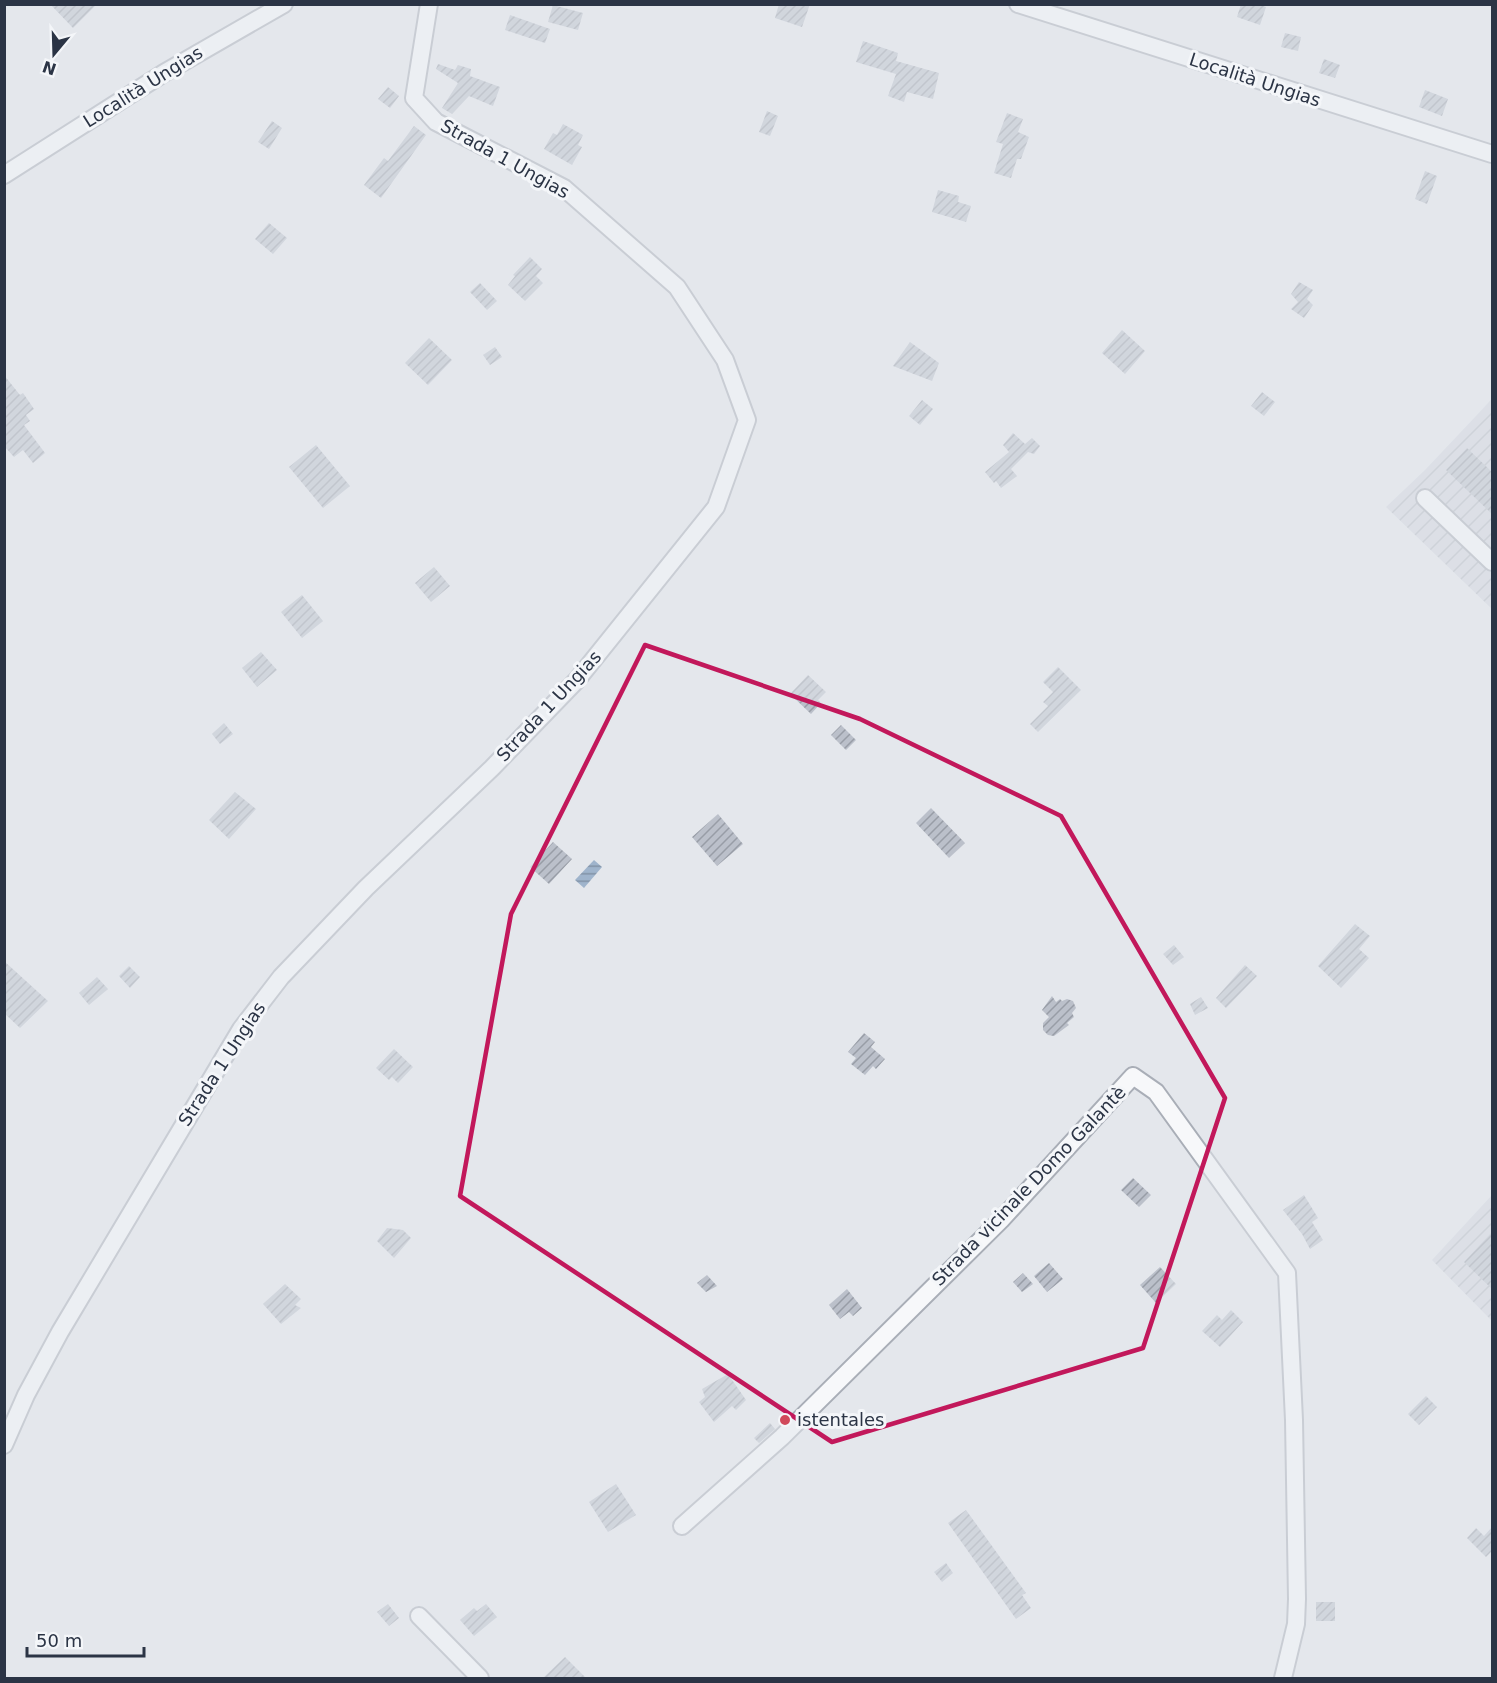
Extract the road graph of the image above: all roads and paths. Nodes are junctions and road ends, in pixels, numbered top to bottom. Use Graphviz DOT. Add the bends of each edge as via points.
graph roads {
  1 [pos="284,4"];
  2 [pos="429,4"];
  3 [pos="1018,4"];
  4 [pos="1492,154"];
  5 [pos="4,175"];
  6 [pos="1425,498"];
  7 [pos="1492,562"];
  8 [pos="4,1445"];
  9 [pos="682,1526"];
  10 [pos="420,1616"];
  11 [pos="480,1678"];
  12 [pos="1283,1678"];
  1 -- 5 [label="street, Località Ungias" via="164,73"];
  2 -- 8 [label="street, Strada 1 Ungias" via="414,98 436,122 564,189 677,287 725,360 747,420 716,507 577,681 366,888 281,977 241,1029 60,1332"];
  3 -- 4 [label="street, Località Ungias"];
  6 -- 7 [label="street"];
  9 -- 12 [label="street, Strada vicinale Domo Galantè" via="782,1437 993,1228 1133,1076 1156,1092 1287,1273 1298,1599"];
  10 -- 11 [label="street"];
}
